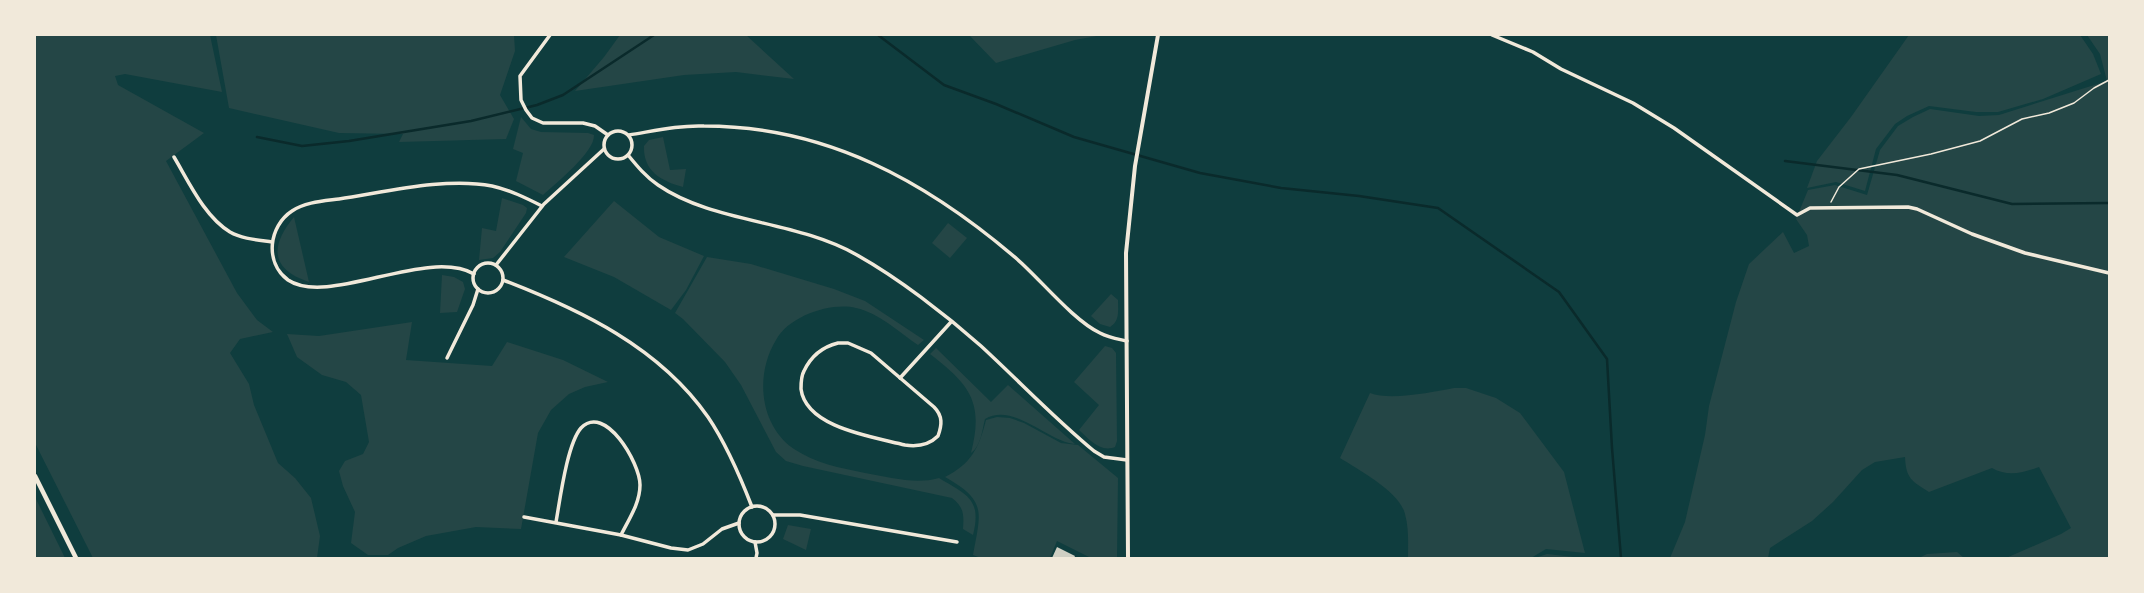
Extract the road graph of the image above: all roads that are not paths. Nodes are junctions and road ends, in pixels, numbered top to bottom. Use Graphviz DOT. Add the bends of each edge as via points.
graph roads {
  1 [pos="550,35"];
  2 [pos="1158,35"];
  3 [pos="1492,35"];
  4 [pos="608,135"];
  5 [pos="629,135"];
  6 [pos="604,149"];
  7 [pos="628,155"];
  8 [pos="174,157"];
  9 [pos="542,206"];
  10 [pos="272,242"];
  11 [pos="496,265"];
  12 [pos="2109,273"];
  13 [pos="474,274"];
  14 [pos="503,280"];
  15 [pos="478,289"];
  16 [pos="951,322"];
  17 [pos="1126,341"];
  18 [pos="447,358"];
  19 [pos="900,378"];
  20 [pos="1127,460"];
  21 [pos="35,476"];
  22 [pos="752,507"];
  23 [pos="772,514"];
  24 [pos="524,517"];
  25 [pos="556,522"];
  26 [pos="739,523"];
  27 [pos="621,535"];
  28 [pos="755,542"];
  29 [pos="957,542"];
  30 [pos="76,558"];
  31 [pos="756,558"];
  32 [pos="1128,558"];
  1 -- 4 [label="street" via="520,76 521,100 526,110 532,118 543,124 582,123 595,126"];
  2 -- 17 [label="street" via="1135,166 1127,245"];
  3 -- 12 [label="street" via="1533,52 1561,69 1633,103 1674,128 1797,215 1810,208 1831,206 1908,207 2025,253"];
  4 -- 5 [label="street" via="621,131"];
  4 -- 6 [label="street"];
  5 -- 7 [label="street" via="633,148"];
  5 -- 17 [label="street" via="679,127 734,126 786,133 848,152 931,194 1018,260 1091,328 1111,338"];
  6 -- 7 [label="street" via="615,159"];
  6 -- 9 [label="street"];
  7 -- 16 [label="street" via="644,174 658,185 680,196 727,213 804,232 856,254 881,269"];
  8 -- 10 [label="street" via="204,207 216,221 230,232 245,238"];
  9 -- 10 [label="street" via="513,193 479,184 392,191 307,204 293,210 284,218 276,228"];
  9 -- 11 [label="street"];
  10 -- 13 [label="street" via="275,263 281,273 299,285 326,286 435,267 464,268"];
  11 -- 13 [label="street" via="483,264"];
  11 -- 14 [label="street" via="502,272"];
  13 -- 15 [label="street" via="474,282"];
  14 -- 15 [label="street" via="499,288 491,292"];
  14 -- 22 [label="street" via="559,302 610,329 657,362 676,379 709,418 736,467"];
  15 -- 18 [label="street"];
  16 -- 19 [label="street"];
  16 -- 20 [label="street" via="980,345 1094,451 1104,457"];
  17 -- 20 [label="street"];
  19 -- 19 [label="street" via="871,353 848,343 838,343 827,346 809,360 802,373 802,396 813,412 835,425 905,445 925,444 938,436 942,420 939,411"];
  20 -- 32 [label="street"];
  21 -- 30 [label="main road"];
  22 -- 23 [label="street" via="764,507"];
  22 -- 26 [label="street" via="744,512"];
  23 -- 28 [label="street" via="775,520 773,532 769,537"];
  23 -- 29 [label="street" via="800,514"];
  24 -- 25 [label="street"];
  25 -- 27 [label="street"];
  25 -- 27 [label="street" via="575,438 586,424 601,422 624,444 639,473 640,492 637,505"];
  26 -- 27 [label="street" via="722,529 703,544 688,550"];
  26 -- 28 [label="street" via="744,536"];
  28 -- 31 [label="street"];
}
